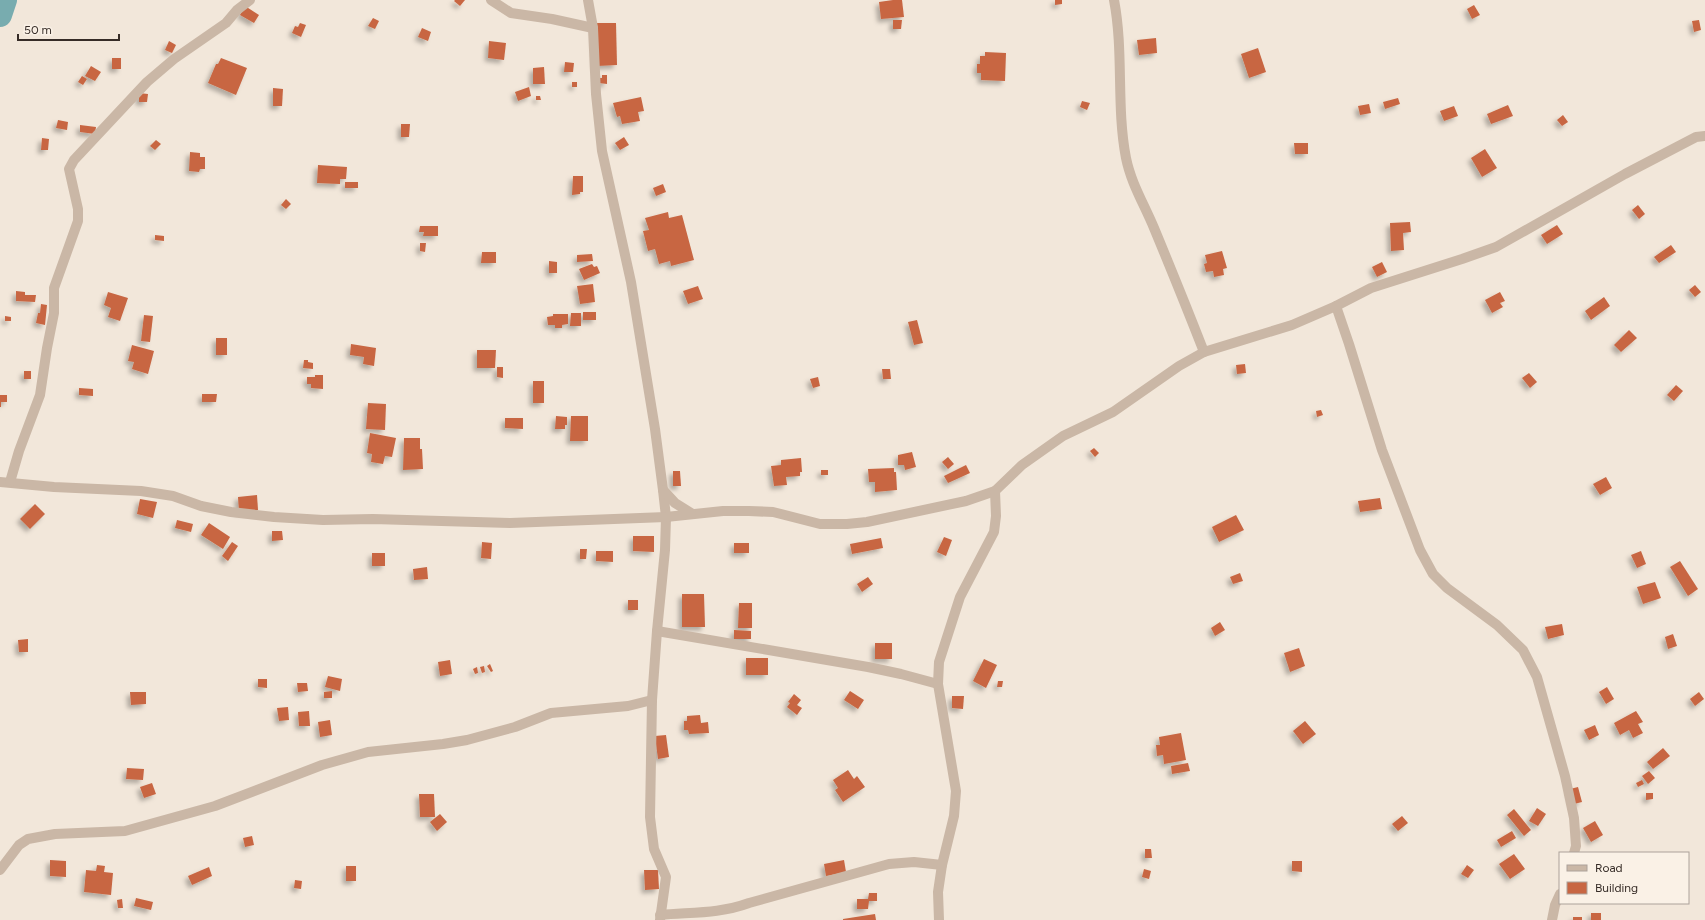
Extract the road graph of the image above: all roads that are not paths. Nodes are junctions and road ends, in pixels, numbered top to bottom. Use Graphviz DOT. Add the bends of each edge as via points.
graph roads {
  1 [pos="250,0"];
  2 [pos="491,0"];
  3 [pos="588,0"];
  4 [pos="1114,0"];
  5 [pos="593,28"];
  6 [pos="1705,136"];
  7 [pos="1336,306"];
  8 [pos="1204,352"];
  9 [pos="3,482"];
  10 [pos="663,490"];
  11 [pos="995,492"];
  12 [pos="691,513"];
  13 [pos="666,517"];
  14 [pos="657,632"];
  15 [pos="938,684"];
  16 [pos="652,700"];
  17 [pos="1574,852"];
  18 [pos="942,865"];
  19 [pos="0,870"];
  20 [pos="1559,896"];
  21 [pos="660,918"];
  22 [pos="939,920"];
  23 [pos="1552,920"];
  1 -- 9 [label="street" via="226,23 174,59 147,82 74,160 69,169 78,208 78,221 54,288 54,313 40,395 19,450"];
  2 -- 5 [label="street" via="512,13"];
  3 -- 5 [label="street"];
  4 -- 8 [label="street" via="1118,18 1121,126 1126,158 1133,184 1180,289"];
  5 -- 10 [label="street" via="602,151 631,282"];
  6 -- 7 [label="street" via="1696,137 1625,174 1496,247 1371,288"];
  7 -- 8 [label="street" via="1292,325"];
  7 -- 17 [label="street" via="1382,450 1420,550 1433,574 1447,588 1497,625 1524,650 1537,678 1565,776 1574,818"];
  8 -- 11 [label="street" via="1179,366 1113,412 1063,436 1022,465"];
  9 -- 13 [label="street" via="141,491 173,496 201,506 231,512 323,520 510,523"];
  10 -- 12 [label="street" via="675,503"];
  10 -- 13 [label="street"];
  11 -- 12 [label="street" via="966,501 847,524 820,524 773,512"];
  11 -- 15 [label="street" via="994,532 960,597 941,652"];
  12 -- 13 [label="street"];
  13 -- 14 [label="street"];
  14 -- 15 [label="street" via="868,667"];
  14 -- 16 [label="street"];
  15 -- 18 [label="street" via="956,791 954,816"];
  16 -- 19 [label="street" via="628,706 551,713 515,727 451,742 368,752 322,765 215,806 125,830 55,834 28,839 19,845"];
  16 -- 21 [label="street" via="650,817 654,849 666,877"];
  18 -- 21 [label="street" via="914,862 889,864 732,909"];
  18 -- 22 [label="street" via="938,892"];
  20 -- 23 [label="street"];
}
